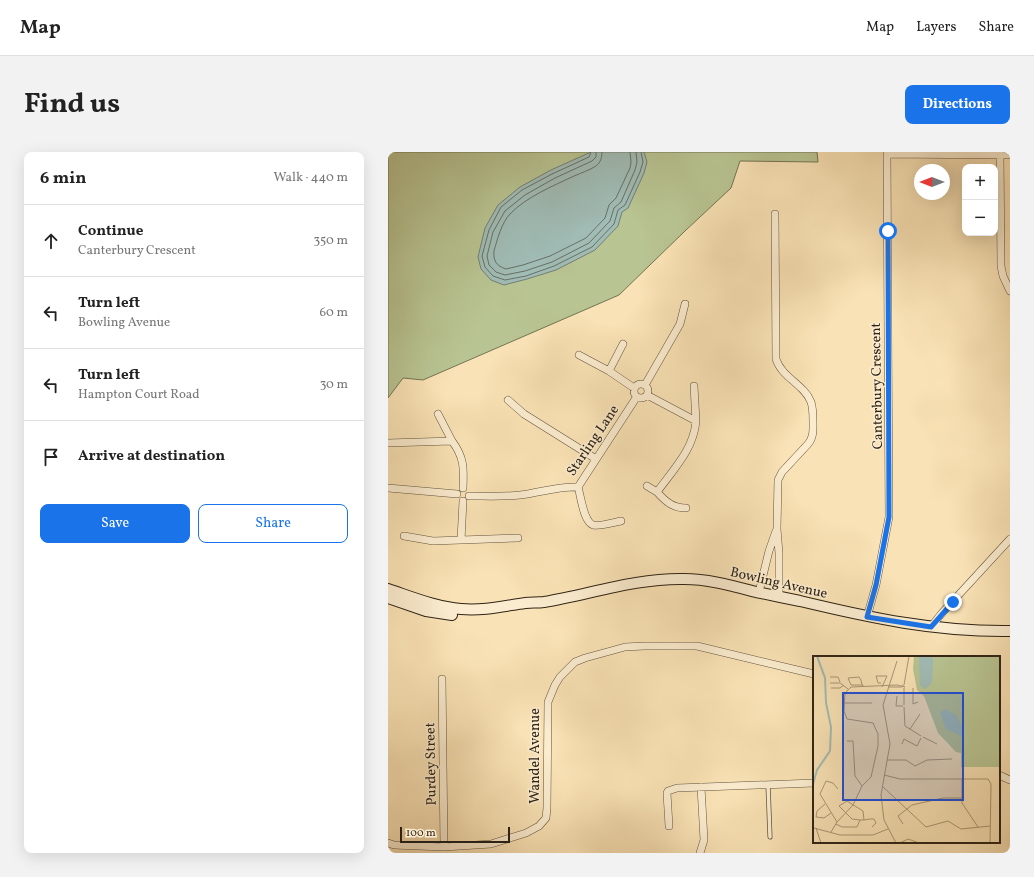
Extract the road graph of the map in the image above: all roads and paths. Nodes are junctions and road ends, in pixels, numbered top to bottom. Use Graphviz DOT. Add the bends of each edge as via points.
graph roads {
  1 [pos="887,153"];
  2 [pos="1000,155"];
  3 [pos="1010,155"];
  4 [pos="775,214"];
  5 [pos="1010,291"];
  6 [pos="685,304"];
  7 [pos="623,344"];
  8 [pos="579,355"];
  9 [pos="609,371"];
  10 [pos="645,385"];
  11 [pos="694,386"];
  12 [pos="634,388"];
  13 [pos="647,395"];
  14 [pos="636,398"];
  15 [pos="508,400"];
  16 [pos="438,414"];
  17 [pos="696,421"];
  18 [pos="452,441"];
  19 [pos="388,443"];
  20 [pos="596,459"];
  21 [pos="647,486"];
  22 [pos="578,487"];
  23 [pos="388,488"];
  24 [pos="463,488"];
  25 [pos="657,492"];
  26 [pos="457,494"];
  27 [pos="469,496"];
  28 [pos="463,501"];
  29 [pos="686,508"];
  30 [pos="621,521"];
  31 [pos="777,529"];
  32 [pos="404,536"];
  33 [pos="518,538"];
  34 [pos="1010,539"];
  35 [pos="461,540"];
  36 [pos="388,589"];
  37 [pos="759,592"];
  38 [pos="779,596"];
  39 [pos="388,598"];
  40 [pos="542,602"];
  41 [pos="867,617"];
  42 [pos="931,627"];
  43 [pos="1010,631"];
  44 [pos="813,674"];
  45 [pos="442,679"];
  46 [pos="1000,775"];
  47 [pos="1010,780"];
  48 [pos="813,783"];
  49 [pos="768,785"];
  50 [pos="701,787"];
  51 [pos="669,826"];
  52 [pos="770,837"];
  53 [pos="388,843"];
  54 [pos="444,848"];
  55 [pos="700,853"];
  1 -- 2 [label="street"];
  1 -- 41 [label="street, Canterbury Crescent" via="889,517"];
  2 -- 3 [label="street"];
  2 -- 5 [label="street" via="1001,266"];
  4 -- 31 [label="street" via="776,359 780,368 803,390 813,410 811,441 779,477"];
  6 -- 10 [label="street" via="680,324"];
  7 -- 9 [label="street"];
  8 -- 9 [label="street"];
  9 -- 12 [label="street"];
  10 -- 12 [label="street"];
  10 -- 13 [label="street" via="648,389"];
  11 -- 17 [label="street"];
  12 -- 14 [label="street"];
  13 -- 14 [label="street"];
  13 -- 17 [label="street"];
  14 -- 20 [label="street, Starling Lane"];
  15 -- 20 [label="street" via="524,414"];
  16 -- 18 [label="street"];
  17 -- 25 [label="street" via="695,432 688,448"];
  18 -- 19 [label="street"];
  18 -- 24 [label="street" via="462,459"];
  20 -- 22 [label="street, Starling Lane"];
  21 -- 25 [label="street"];
  22 -- 27 [label="street, Starling Lane" via="514,496"];
  22 -- 30 [label="street" via="586,519 593,525"];
  23 -- 26 [label="street"];
  24 -- 26 [label="street"];
  24 -- 27 [label="street" via="468,490"];
  25 -- 29 [label="street" via="677,508"];
  26 -- 28 [label="street" via="458,499"];
  27 -- 28 [label="street"];
  28 -- 35 [label="street"];
  31 -- 37 [label="street"];
  31 -- 38 [label="street"];
  32 -- 35 [label="street"];
  33 -- 35 [label="street"];
  34 -- 42 [label="street"];
  36 -- 40 [label="main road, Bowling Avenue" via="432,604 463,609"];
  37 -- 38 [label="main road, Bowling Avenue"];
  37 -- 40 [label="main road, Bowling Avenue" via="698,580 661,580 624,584"];
  38 -- 41 [label="main road, Bowling Avenue"];
  39 -- 40 [label="main road, Bowling Avenue" via="426,611 458,616 480,616 531,608"];
  41 -- 42 [label="main road, Bowling Avenue"];
  42 -- 43 [label="main road, Bowling Avenue" via="986,632"];
  44 -- 54 [label="street, Wandel Avenue" via="697,646 625,647 576,662 554,685 548,702 548,808 543,823 526,833 491,844"];
  45 -- 54 [label="street, Purdey Street"];
  46 -- 47 [label="street"];
  48 -- 49 [label="street"];
  49 -- 50 [label="street"];
  49 -- 52 [label="lane"];
  50 -- 51 [label="street" via="668,791"];
  50 -- 55 [label="street" via="704,840"];
  53 -- 54 [label="street, Wandel Avenue"];
}
